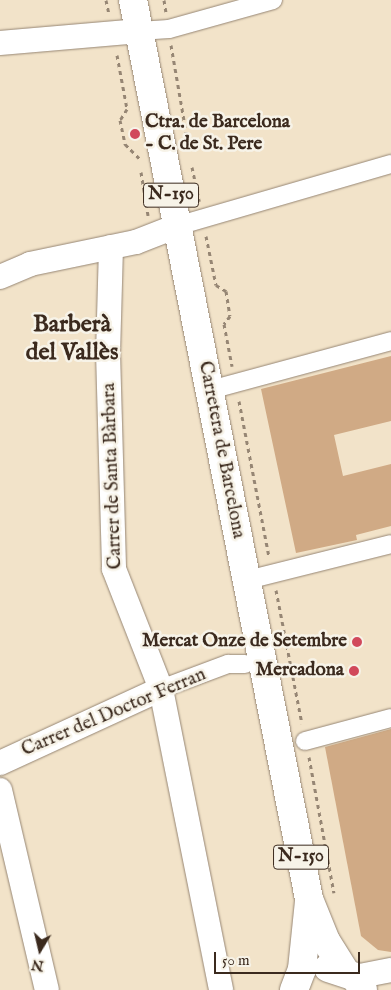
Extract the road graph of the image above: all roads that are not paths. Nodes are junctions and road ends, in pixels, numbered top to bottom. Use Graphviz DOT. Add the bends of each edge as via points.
graph roads {
  1 [pos="134,0"];
  2 [pos="273,0"];
  3 [pos="139,31"];
  4 [pos="0,43"];
  5 [pos="391,164"];
  6 [pos="176,226"];
  7 [pos="111,247"];
  8 [pos="0,277"];
  9 [pos="391,341"];
  10 [pos="210,390"];
  11 [pos="391,544"];
  12 [pos="247,580"];
  13 [pos="236,664"];
  14 [pos="161,689"];
  15 [pos="391,718"];
  16 [pos="306,741"];
  17 [pos="0,763"];
  18 [pos="0,790"];
  19 [pos="309,899"];
  20 [pos="391,970"];
  21 [pos="354,979"];
  22 [pos="296,986"];
  23 [pos="47,990"];
  24 [pos="221,990"];
  1 -- 3 [label="main road, Carretera de Barcelona / N-150"];
  2 -- 3 [label="street" via="168,29"];
  3 -- 4 [label="street"];
  3 -- 6 [label="main road, Carretera de Barcelona / N-150"];
  5 -- 6 [label="street"];
  6 -- 7 [label="street" via="152,237"];
  6 -- 10 [label="main road, Carretera de Barcelona / N-150"];
  7 -- 8 [label="street" via="30,264"];
  7 -- 14 [label="street, Carrer de Santa Bàrbara" via="108,352 114,569"];
  9 -- 10 [label="street"];
  10 -- 12 [label="main road, Carretera de Barcelona / N-150"];
  11 -- 12 [label="street"];
  12 -- 19 [label="main road, Carretera de Barcelona / N-150"];
  13 -- 14 [label="street, Carrer del Doctor Ferran"];
  14 -- 17 [label="street, Carrer del Doctor Ferran"];
  14 -- 24 [label="street, Carrer de Santa Bàrbara"];
  15 -- 16 [label="street"];
  18 -- 23 [label="street"];
  19 -- 21 [label="main road, N-150" via="326,941"];
  19 -- 22 [label="main road, N-150"];
  20 -- 21 [label="street"];
  21 -- 22 [label="main road, N-150" via="316,970"];
}
